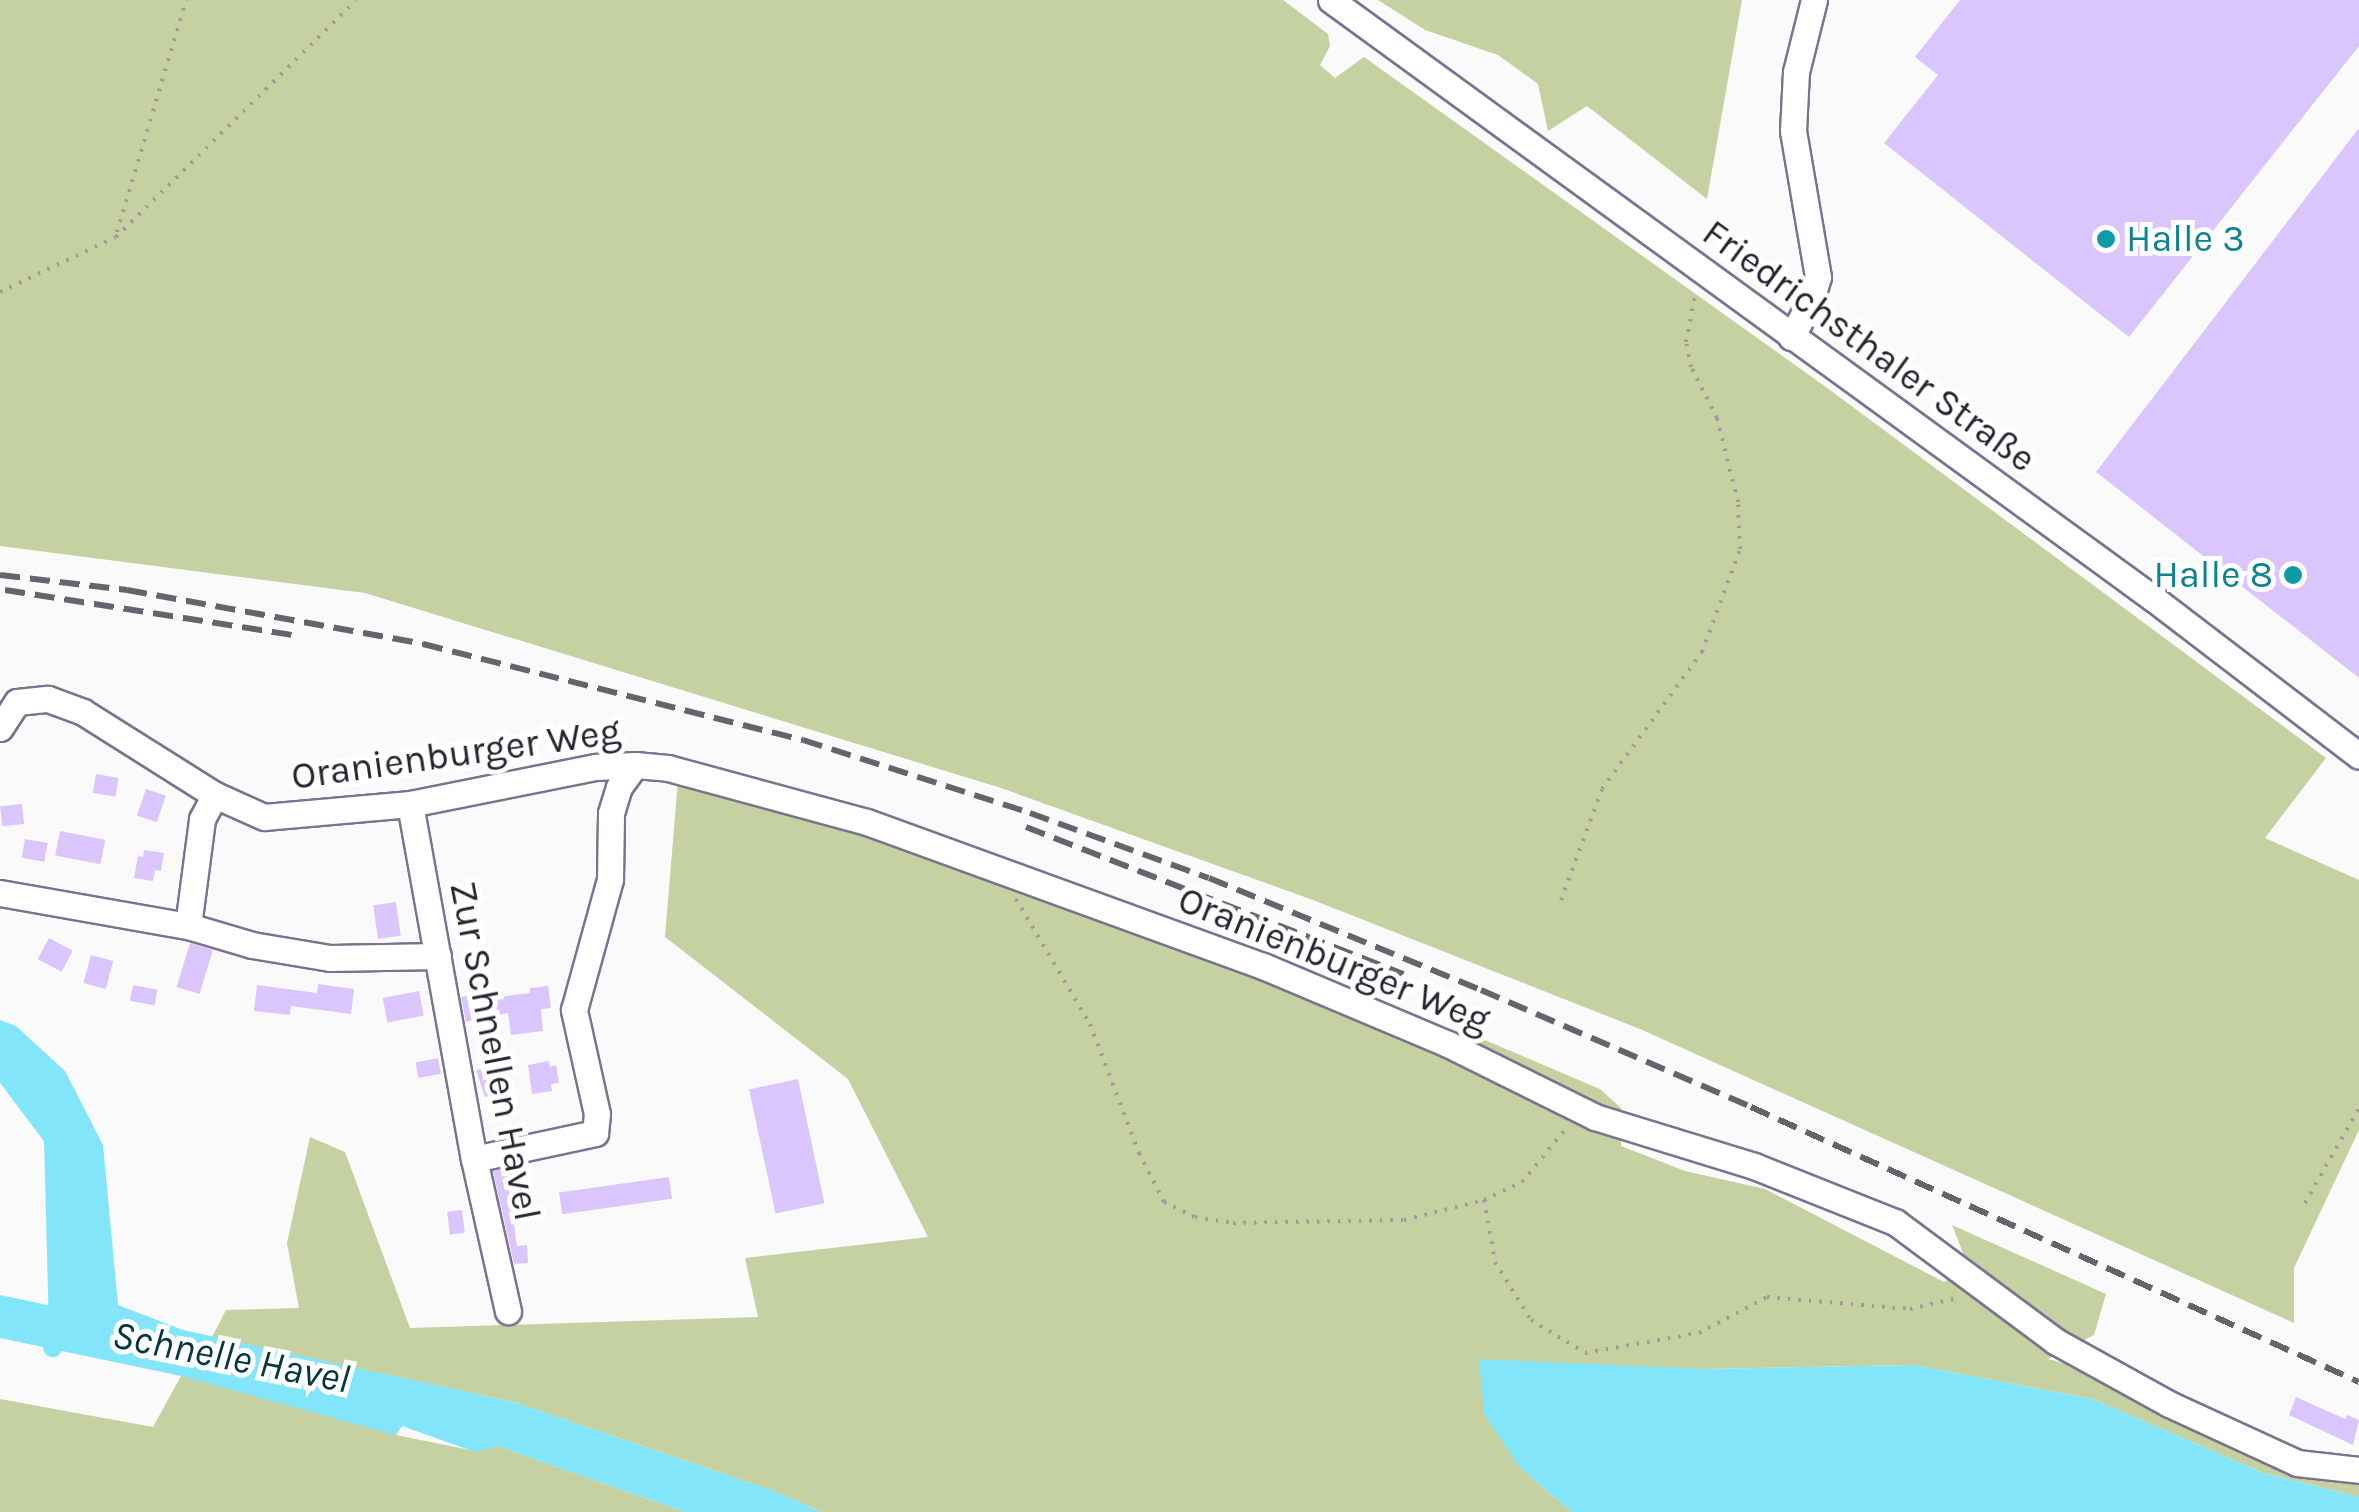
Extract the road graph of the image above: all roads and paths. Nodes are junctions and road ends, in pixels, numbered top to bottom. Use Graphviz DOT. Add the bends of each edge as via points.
graph roads {
  1 [pos="186,0"];
  2 [pos="356,0"];
  3 [pos="1332,0"];
  4 [pos="1814,0"];
  5 [pos="116,237"];
  6 [pos="1705,274"];
  7 [pos="0,292"];
  8 [pos="1791,337"];
  9 [pos="0,728"];
  10 [pos="2359,756"];
  11 [pos="635,765"];
  12 [pos="215,795"];
  13 [pos="410,804"];
  14 [pos="1005,872"];
  15 [pos="0,893"];
  16 [pos="1561,900"];
  17 [pos="188,926"];
  18 [pos="438,956"];
  19 [pos="2359,1108"];
  20 [pos="1579,1110"];
  21 [pos="474,1159"];
  22 [pos="1484,1200"];
  23 [pos="2305,1203"];
  24 [pos="1987,1290"];
  25 [pos="508,1311"];
  26 [pos="2359,1470"];
  1 -- 5 [label="path"];
  2 -- 5 [label="path"];
  3 -- 6 [label="street, Friedrichsthaler Straße"];
  4 -- 8 [label="street" via="1796,72 1793,131 1818,277"];
  5 -- 7 [label="path"];
  6 -- 8 [label="street, Friedrichsthaler Straße"];
  6 -- 16 [label="path" via="1686,342 1717,418 1738,502 1740,549 1702,652 1602,789"];
  8 -- 10 [label="street, Friedrichsthaler Straße"];
  9 -- 12 [label="street, Oranienburger Weg" via="16,702 48,699 83,712"];
  11 -- 13 [label="street, Oranienburger Weg"];
  11 -- 14 [label="street, Oranienburger Weg" via="867,822"];
  11 -- 21 [label="street" via="611,813 610,879 574,1010 597,1114 595,1133"];
  12 -- 13 [label="street, Oranienburger Weg" via="264,817"];
  12 -- 17 [label="street" via="202,819"];
  13 -- 18 [label="street, Zur Schnellen Havel"];
  14 -- 20 [label="street, Oranienburger Weg" via="1280,973 1448,1044"];
  14 -- 22 [label="path" via="1023,917 1090,1024 1164,1202 1195,1217 1234,1223 1404,1220"];
  15 -- 17 [label="street"];
  17 -- 18 [label="street" via="330,958"];
  18 -- 21 [label="street, Zur Schnellen Havel"];
  19 -- 23 [label="path"];
  20 -- 22 [label="path" via="1522,1182"];
  20 -- 24 [label="street, Oranienburger Weg" via="1754,1166 1896,1222"];
  21 -- 25 [label="street, Zur Schnellen Havel"];
  22 -- 24 [label="path" via="1495,1262 1532,1320 1585,1352 1698,1333 1767,1297 1910,1310"];
  24 -- 26 [label="street, Oranienburger Weg" via="2055,1341 2169,1404 2297,1463"];
}
